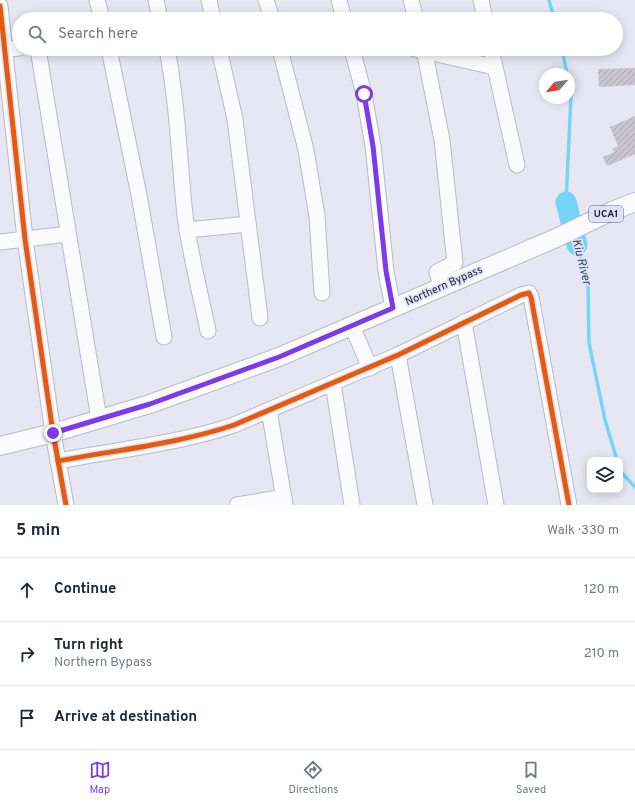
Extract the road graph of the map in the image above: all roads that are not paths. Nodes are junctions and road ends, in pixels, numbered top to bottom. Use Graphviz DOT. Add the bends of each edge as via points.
graph roads {
  1 [pos="97,0"];
  2 [pos="156,0"];
  3 [pos="209,0"];
  4 [pos="266,0"];
  5 [pos="339,0"];
  6 [pos="411,0"];
  7 [pos="481,0"];
  8 [pos="0,6"];
  9 [pos="100,12"];
  10 [pos="159,12"];
  11 [pos="212,12"];
  12 [pos="270,12"];
  13 [pos="342,12"];
  14 [pos="414,12"];
  15 [pos="484,12"];
  16 [pos="8,49"];
  17 [pos="39,56"];
  18 [pos="110,56"];
  19 [pos="168,56"];
  20 [pos="222,56"];
  21 [pos="282,56"];
  22 [pos="354,56"];
  23 [pos="422,56"];
  24 [pos="447,56"];
  25 [pos="492,56"];
  26 [pos="494,67"];
  27 [pos="517,164"];
  28 [pos="635,202"];
  29 [pos="627,209"];
  30 [pos="248,224"];
  31 [pos="187,230"];
  32 [pos="68,234"];
  33 [pos="25,238"];
  34 [pos="0,242"];
  35 [pos="441,286"];
  36 [pos="322,293"];
  37 [pos="393,308"];
  38 [pos="260,318"];
  39 [pos="464,322"];
  40 [pos="352,326"];
  41 [pos="208,331"];
  42 [pos="164,337"];
  43 [pos="398,355"];
  44 [pos="370,368"];
  45 [pos="333,383"];
  46 [pos="269,410"];
  47 [pos="100,419"];
  48 [pos="53,433"];
  49 [pos="0,446"];
  50 [pos="58,461"];
  51 [pos="285,501"];
  52 [pos="66,505"];
  53 [pos="236,505"];
  54 [pos="352,505"];
  55 [pos="425,505"];
  56 [pos="496,505"];
  57 [pos="569,505"];
  1 -- 9 [label="street"];
  2 -- 10 [label="street"];
  3 -- 11 [label="street"];
  4 -- 12 [label="street"];
  5 -- 13 [label="street"];
  6 -- 14 [label="street"];
  7 -- 15 [label="street"];
  8 -- 16 [label="street"];
  16 -- 33 [label="street"];
  17 -- 32 [label="street"];
  18 -- 42 [label="street"];
  19 -- 31 [label="street"];
  20 -- 30 [label="street" via="235,119"];
  21 -- 36 [label="street" via="306,150 316,209"];
  22 -- 37 [label="street" via="364,94 373,146 386,271"];
  23 -- 35 [label="street" via="442,140 455,263 437,272"];
  24 -- 26 [label="street"];
  25 -- 26 [label="street"];
  26 -- 27 [label="street"];
  28 -- 29 [label="main road, Northern Bypass / UCA1"];
  29 -- 35 [label="main road, Northern Bypass / UCA1" via="577,227"];
  30 -- 31 [label="street"];
  30 -- 38 [label="street"];
  31 -- 41 [label="street"];
  32 -- 33 [label="street"];
  32 -- 47 [label="street"];
  33 -- 34 [label="street"];
  33 -- 48 [label="street"];
  35 -- 37 [label="main road, Northern Bypass / UCA1"];
  37 -- 40 [label="main road, Northern Bypass / UCA1"];
  39 -- 43 [label="street"];
  39 -- 56 [label="street"];
  39 -- 57 [label="street" via="529,293"];
  40 -- 44 [label="street"];
  40 -- 47 [label="main road, Northern Bypass / UCA1" via="201,386"];
  43 -- 44 [label="street"];
  43 -- 55 [label="street"];
  44 -- 45 [label="street"];
  45 -- 46 [label="street"];
  45 -- 54 [label="street"];
  46 -- 50 [label="street" via="210,433"];
  46 -- 51 [label="street"];
  47 -- 48 [label="main road, Northern Bypass / UCA1"];
  48 -- 49 [label="main road, Northern Bypass / UCA1"];
  48 -- 50 [label="street"];
  50 -- 52 [label="street"];
  51 -- 53 [label="street"];
}
